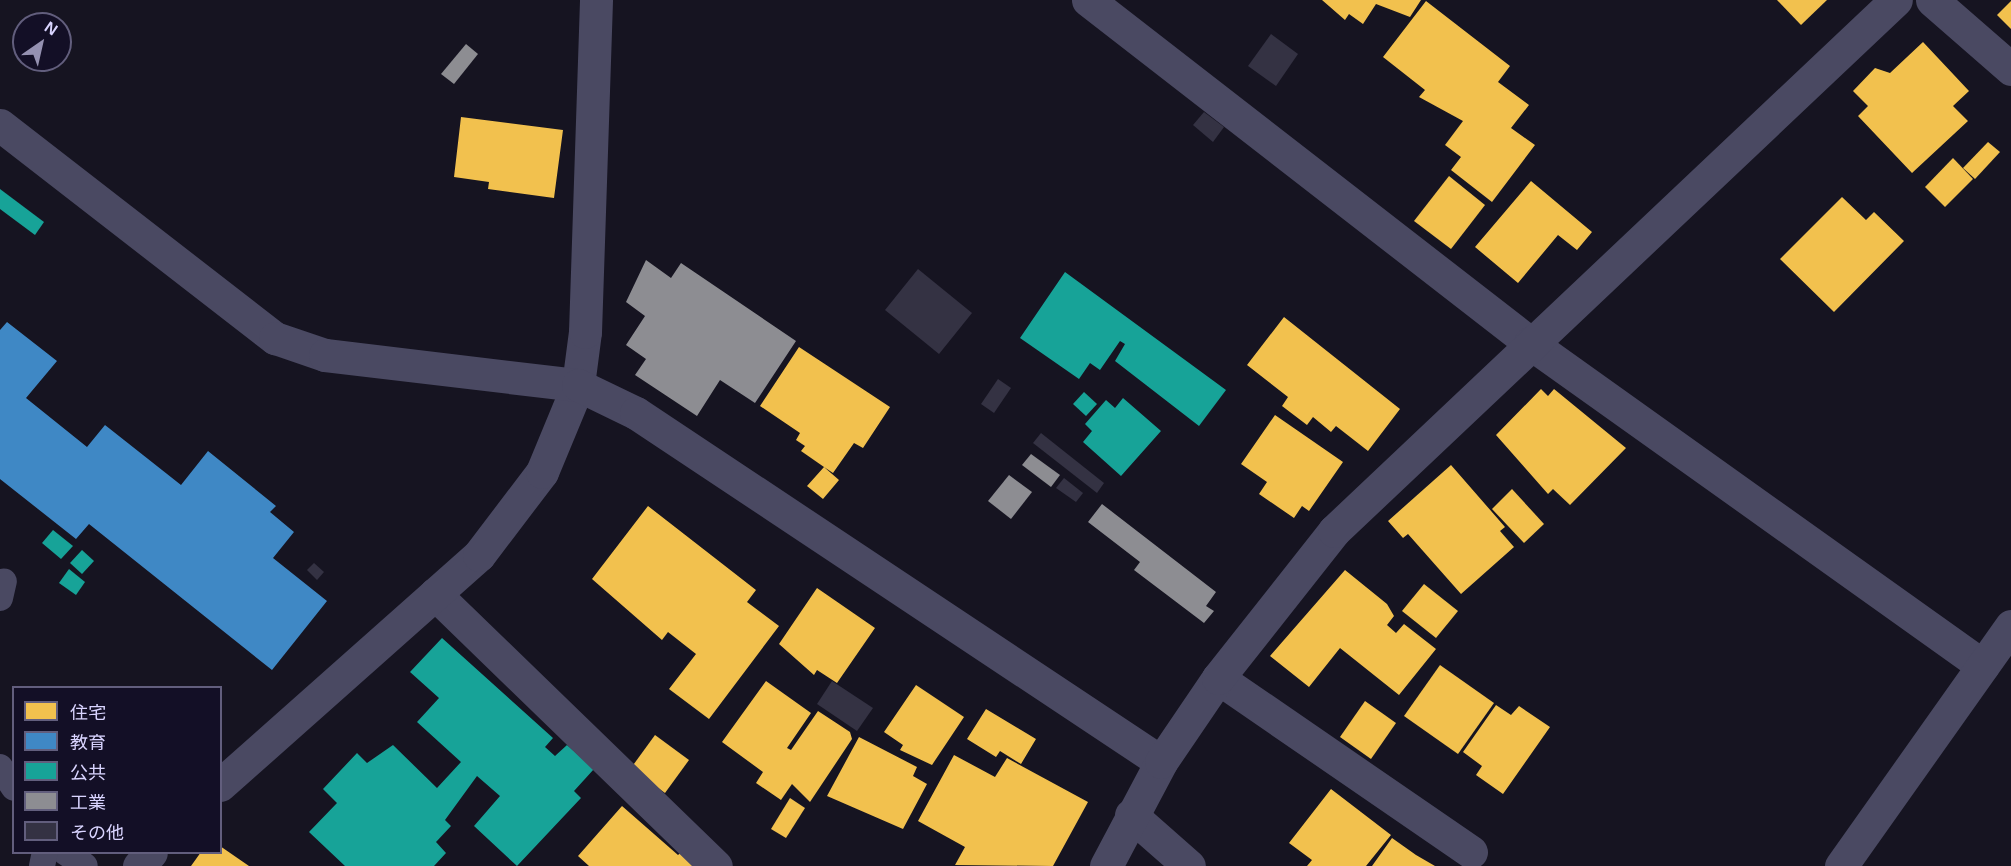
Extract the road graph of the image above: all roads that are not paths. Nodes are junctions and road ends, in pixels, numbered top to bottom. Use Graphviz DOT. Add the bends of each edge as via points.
graph roads {
  1 [pos="596,0"];
  2 [pos="1088,0"];
  3 [pos="1896,0"];
  4 [pos="1932,0"];
  5 [pos="2011,69"];
  6 [pos="0,125"];
  7 [pos="1530,343"];
  8 [pos="578,385"];
  9 [pos="435,594"];
  10 [pos="2011,626"];
  11 [pos="1983,666"];
  12 [pos="1218,678"];
  13 [pos="1161,762"];
  14 [pos="0,767"];
  15 [pos="222,783"];
  16 [pos="12,785"];
  17 [pos="1131,815"];
  18 [pos="1471,852"];
  19 [pos="68,854"];
  20 [pos="149,854"];
  21 [pos="85,866"];
  22 [pos="139,866"];
  23 [pos="716,866"];
  24 [pos="1106,866"];
  25 [pos="1189,866"];
  26 [pos="1840,866"];
  1 -- 8 [label="street" via="585,332"];
  2 -- 7 [label="street"];
  3 -- 7 [label="street"];
  4 -- 5 [label="street"];
  6 -- 8 [label="street" via="275,338 325,355"];
  7 -- 11 [label="street"];
  7 -- 12 [label="street" via="1334,531"];
  8 -- 9 [label="street" via="542,472 479,555"];
  8 -- 13 [label="street" via="636,413"];
  9 -- 15 [label="street"];
  9 -- 23 [label="street"];
  10 -- 11 [label="street"];
  11 -- 26 [label="street"];
  12 -- 13 [label="street"];
  12 -- 18 [label="street"];
  13 -- 17 [label="street"];
  14 -- 16 [label="lane"];
  17 -- 24 [label="street"];
  17 -- 25 [label="street"];
  19 -- 21 [label="lane"];
  20 -- 22 [label="street"];
}
